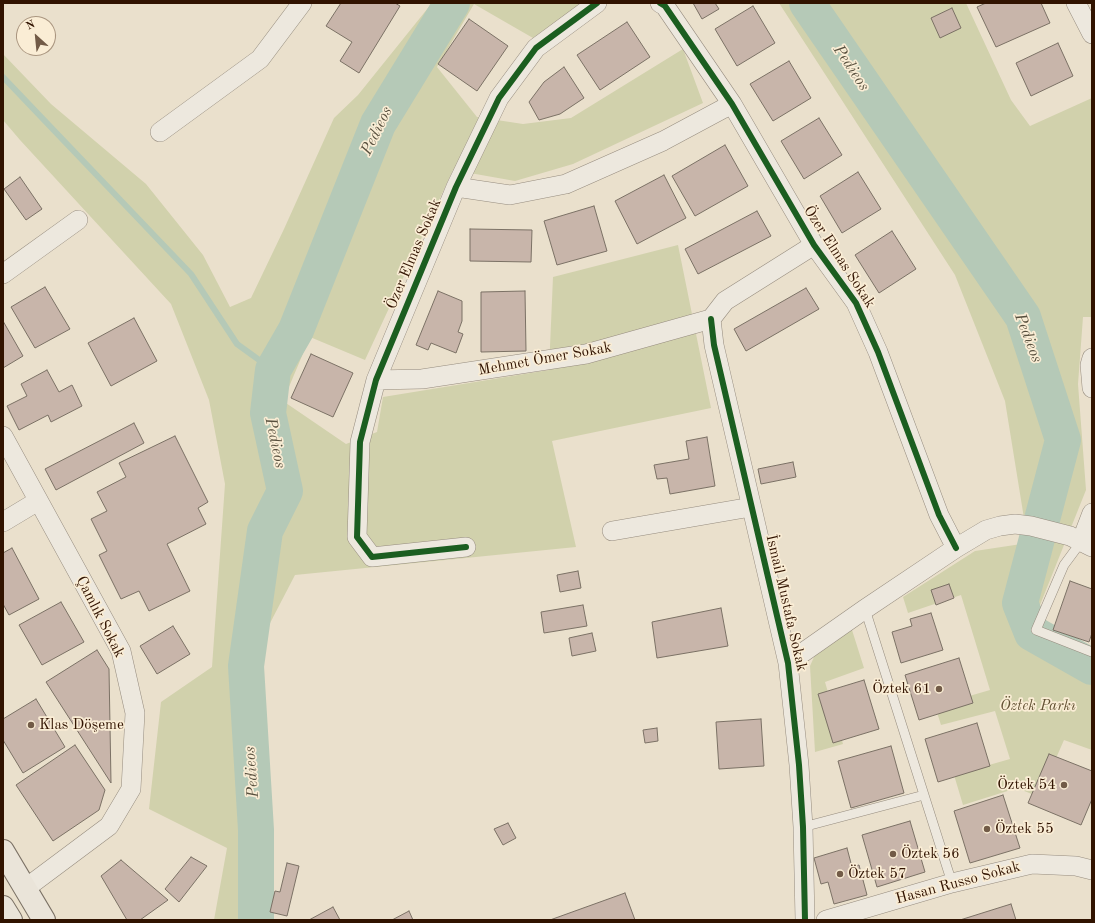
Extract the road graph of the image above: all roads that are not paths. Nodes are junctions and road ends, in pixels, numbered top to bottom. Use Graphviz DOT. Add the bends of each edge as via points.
graph roads {
  1 [pos="302,3"];
  2 [pos="597,3"];
  3 [pos="660,3"];
  4 [pos="1076,3"];
  5 [pos="1092,34"];
  6 [pos="732,104"];
  7 [pos="160,132"];
  8 [pos="456,188"];
  9 [pos="78,220"];
  10 [pos="814,245"];
  11 [pos="3,274"];
  12 [pos="711,319"];
  13 [pos="1092,358"];
  14 [pos="376,380"];
  15 [pos="1092,388"];
  16 [pos="3,436"];
  17 [pos="38,501"];
  18 [pos="751,507"];
  19 [pos="1092,512"];
  20 [pos="3,522"];
  21 [pos="612,531"];
  22 [pos="1081,542"];
  23 [pos="466,547"];
  24 [pos="956,548"];
  25 [pos="865,609"];
  26 [pos="1092,652"];
  27 [pos="788,663"];
  28 [pos="924,794"];
  29 [pos="803,827"];
  30 [pos="3,851"];
  31 [pos="1092,870"];
  32 [pos="952,883"];
  33 [pos="26,888"];
  34 [pos="3,907"];
  35 [pos="11,920"];
  36 [pos="44,920"];
  37 [pos="805,920"];
  38 [pos="826,920"];
  1 -- 7 [label="street" via="260,59"];
  2 -- 8 [label="street, Özer Elmas Sokak" via="536,48 500,98"];
  3 -- 6 [label="street, Özer Elmas Sokak" via="665,6"];
  4 -- 5 [label="street"];
  6 -- 8 [label="street" via="663,141 566,184 510,195"];
  6 -- 10 [label="street, Özer Elmas Sokak"];
  8 -- 14 [label="street, Özer Elmas Sokak"];
  9 -- 11 [label="street"];
  10 -- 12 [label="street" via="725,301"];
  10 -- 24 [label="street, Özer Elmas Sokak" via="856,303 878,352 939,515"];
  12 -- 14 [label="street, Mehmet Ömer Sokak" via="586,354 422,379"];
  12 -- 18 [label="street, İsmail Mustafa Sokak" via="714,345"];
  13 -- 15 [label="street"];
  14 -- 23 [label="street, Özer Elmas Sokak" via="360,442 357,537 372,557"];
  16 -- 17 [label="street, Çamlık Sokak"];
  17 -- 20 [label="street"];
  17 -- 33 [label="street, Çamlık Sokak" via="121,651 135,713 131,789 109,826"];
  18 -- 21 [label="street"];
  18 -- 27 [label="street, İsmail Mustafa Sokak"];
  19 -- 22 [label="street"];
  22 -- 24 [label="street, İsmail Mustafa Sokak" via="1031,526 1015,524 986,530"];
  22 -- 26 [label="lane" via="1064,565 1036,630"];
  24 -- 25 [label="street, İsmail Mustafa Sokak"];
  25 -- 27 [label="street, İsmail Mustafa Sokak"];
  25 -- 28 [label="lane"];
  27 -- 29 [label="street, İsmail Mustafa Sokak"];
  28 -- 29 [label="lane"];
  28 -- 32 [label="lane"];
  29 -- 37 [label="street, İsmail Mustafa Sokak"];
  30 -- 33 [label="main road"];
  31 -- 32 [label="street, Hasan Russo Sokak" via="1076,866 1032,864"];
  32 -- 38 [label="street, Hasan Russo Sokak"];
  33 -- 36 [label="main road"];
  34 -- 35 [label="main road"];
}
